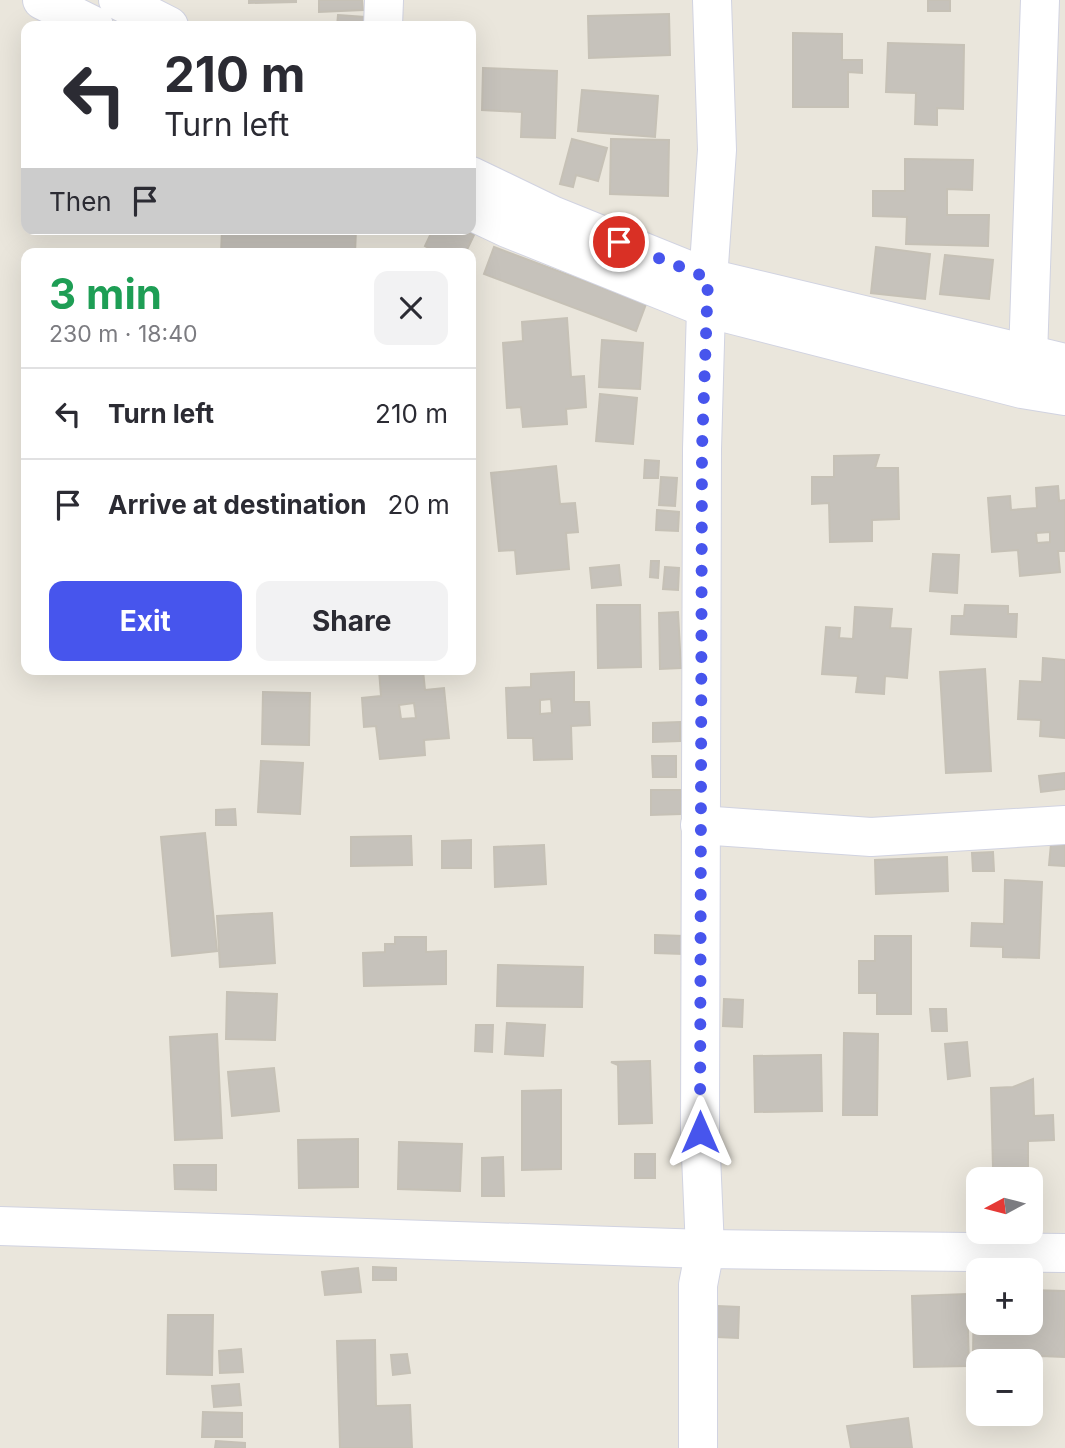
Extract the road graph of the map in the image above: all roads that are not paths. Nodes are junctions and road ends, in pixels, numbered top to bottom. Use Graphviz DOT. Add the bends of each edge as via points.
graph roads {
  1 [pos="42,0"];
  2 [pos="118,0"];
  3 [pos="384,0"];
  4 [pos="712,0"];
  5 [pos="1040,0"];
  6 [pos="84,21"];
  7 [pos="159,21"];
  8 [pos="383,21"];
  9 [pos="476,178"];
  10 [pos="476,213"];
  11 [pos="707,293"];
  12 [pos="1065,363"];
  13 [pos="1025,372"];
  14 [pos="1065,396"];
  15 [pos="700,825"];
  16 [pos="1065,825"];
  17 [pos="0,1226"];
  18 [pos="705,1249"];
  19 [pos="1065,1253"];
  20 [pos="698,1448"];
  1 -- 6 [label="street"];
  2 -- 7 [label="street"];
  3 -- 8 [label="street"];
  4 -- 11 [label="street" via="717,150"];
  5 -- 13 [label="street"];
  9 -- 11 [label="street"];
  10 -- 11 [label="street" via="507,228"];
  11 -- 13 [label="street"];
  11 -- 15 [label="street"];
  12 -- 13 [label="street"];
  13 -- 14 [label="street"];
  15 -- 16 [label="street" via="872,837"];
  15 -- 18 [label="street" via="700,1132"];
  17 -- 18 [label="street"];
  18 -- 19 [label="street"];
  18 -- 20 [label="street" via="698,1285"];
}
